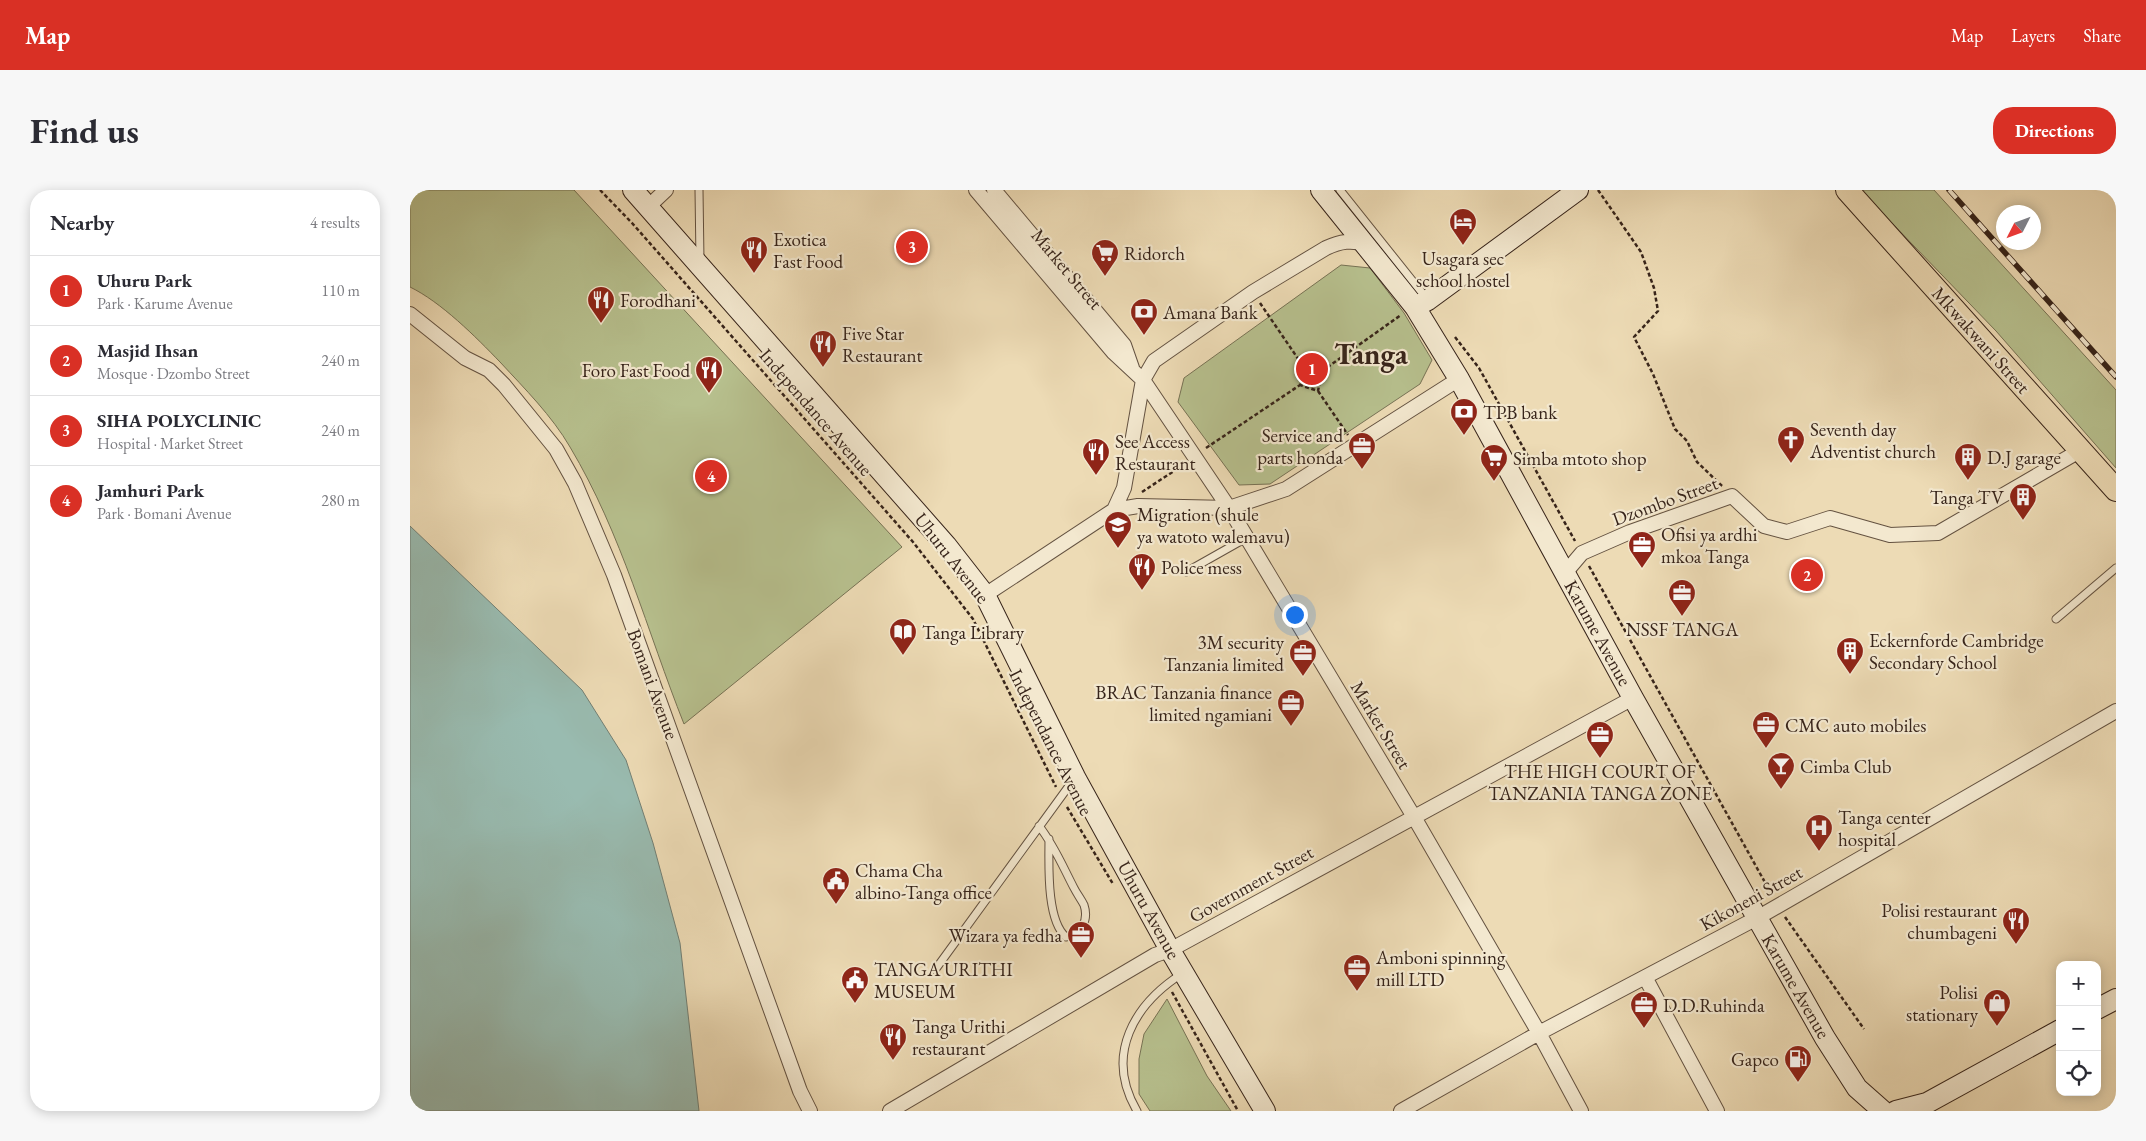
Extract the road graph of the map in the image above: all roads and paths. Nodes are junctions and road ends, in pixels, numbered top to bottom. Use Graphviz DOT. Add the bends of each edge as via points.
graph roads {
  1 [pos="600,190"];
  2 [pos="632,190"];
  3 [pos="666,190"];
  4 [pos="699,190"];
  5 [pos="976,190"];
  6 [pos="994,190"];
  7 [pos="1321,190"];
  8 [pos="1340,190"];
  9 [pos="1578,190"];
  10 [pos="1598,190"];
  11 [pos="1847,190"];
  12 [pos="648,207"];
  13 [pos="1366,244"];
  14 [pos="700,266"];
  15 [pos="1253,292"];
  16 [pos="1421,303"];
  17 [pos="410,314"];
  18 [pos="1451,332"];
  19 [pos="1303,366"];
  20 [pos="1322,371"];
  21 [pos="1138,375"];
  22 [pos="1459,379"];
  23 [pos="1300,385"];
  24 [pos="1318,391"];
  25 [pos="1356,446"];
  26 [pos="2081,450"];
  27 [pos="1194,458"];
  28 [pos="2116,490"];
  29 [pos="1138,494"];
  30 [pos="1732,496"];
  31 [pos="1229,508"];
  32 [pos="1114,510"];
  33 [pos="1248,537"];
  34 [pos="1582,553"];
  35 [pos="2116,568"];
  36 [pos="1186,572"];
  37 [pos="1565,574"];
  38 [pos="985,595"];
  39 [pos="2056,619"];
  40 [pos="1634,698"];
  41 [pos="2116,710"];
  42 [pos="1075,777"];
  43 [pos="1061,797"];
  44 [pos="1414,817"];
  45 [pos="1039,826"];
  46 [pos="1049,839"];
  47 [pos="1115,888"];
  48 [pos="1778,906"];
  49 [pos="1757,918"];
  50 [pos="1170,950"];
  51 [pos="935,970"];
  52 [pos="1645,977"];
  53 [pos="1175,978"];
  54 [pos="2116,999"];
  55 [pos="2101,1007"];
  56 [pos="1864,1029"];
  57 [pos="2056,1032"];
  58 [pos="1539,1033"];
  59 [pos="1857,1088"];
  60 [pos="1923,1107"];
  61 [pos="1407,1110"];
  62 [pos="810,1111"];
  63 [pos="890,1111"];
  64 [pos="1136,1111"];
  65 [pos="1238,1111"];
  66 [pos="1265,1111"];
  67 [pos="1581,1111"];
  68 [pos="1717,1111"];
  69 [pos="1862,1111"];
  70 [pos="1877,1111"];
  71 [pos="1883,1111"];
  72 [pos="1896,1111"];
  1 -- 43 [label="path, Independance Avenue" via="912,542 973,619"];
  2 -- 12 [label="main road, Uhuru Avenue"];
  3 -- 12 [label="street"];
  4 -- 14 [label="lane"];
  5 -- 21 [label="street, Market Street" via="1114,353"];
  6 -- 21 [label="street, Market Street" via="1124,345"];
  7 -- 13 [label="main road, Karume Avenue"];
  8 -- 16 [label="lane"];
  9 -- 16 [label="main road"];
  10 -- 30 [label="path" via="1641,252 1654,288 1658,311 1634,338 1653,374 1675,429 1687,441 1698,462"];
  11 -- 26 [label="main road, Mkwakwani Street"];
  12 -- 14 [label="main road, Uhuru Avenue"];
  13 -- 15 [label="street" via="1351,240 1336,243"];
  13 -- 16 [label="main road, Karume Avenue"];
  14 -- 38 [label="main road, Uhuru Avenue" via="946,545"];
  15 -- 19 [label="path"];
  15 -- 21 [label="street"];
  16 -- 20 [label="path"];
  16 -- 22 [label="main road, Karume Avenue"];
  17 -- 62 [label="street, Bomani Avenue" via="465,358 489,370 504,385 556,449 576,482 614,576 800,1091"];
  18 -- 34 [label="path" via="1479,368"];
  19 -- 20 [label="path"];
  19 -- 23 [label="path"];
  20 -- 24 [label="path"];
  21 -- 27 [label="street, Market Street"];
  21 -- 32 [label="street" via="1124,488"];
  22 -- 25 [label="street"];
  22 -- 37 [label="main road, Karume Avenue"];
  23 -- 24 [label="path"];
  23 -- 27 [label="path"];
  24 -- 25 [label="path"];
  25 -- 31 [label="street" via="1286,489"];
  26 -- 28 [label="main road, Mkwakwani Street"];
  26 -- 30 [label="street, Dzombo Street" via="1938,533 1890,535 1830,518 1787,532 1764,526"];
  27 -- 29 [label="path"];
  27 -- 31 [label="street, Market Street"];
  30 -- 34 [label="street, Dzombo Street" via="1630,532"];
  31 -- 32 [label="street" via="1138,506"];
  31 -- 33 [label="street, Market Street"];
  32 -- 38 [label="street"];
  33 -- 36 [label="lane"];
  33 -- 44 [label="street, Market Street"];
  34 -- 37 [label="street, Dzombo Street"];
  34 -- 48 [label="path"];
  35 -- 39 [label="lane"];
  37 -- 40 [label="main road, Karume Avenue"];
  38 -- 42 [label="main road, Uhuru Avenue"];
  40 -- 44 [label="street, Government Street"];
  40 -- 49 [label="main road, Karume Avenue"];
  41 -- 48 [label="street, Kikoneni Street"];
  42 -- 43 [label="lane"];
  42 -- 50 [label="main road, Uhuru Avenue"];
  43 -- 45 [label="lane"];
  43 -- 47 [label="path, Independance Avenue"];
  44 -- 50 [label="street, Government Street"];
  44 -- 58 [label="street, Market Street"];
  45 -- 46 [label="lane"];
  45 -- 51 [label="lane"];
  46 -- 46 [label="lane" via="1084,906 1082,928 1072,936 1066,937 1061,933 1055,918 1048,871"];
  48 -- 49 [label="street, Kikoneni Street"];
  48 -- 56 [label="path"];
  49 -- 52 [label="street, Kikoneni Street"];
  49 -- 59 [label="main road, Karume Avenue"];
  50 -- 53 [label="main road, Uhuru Avenue"];
  50 -- 63 [label="street, Government Street" via="1155,955"];
  52 -- 58 [label="street, Kikoneni Street"];
  52 -- 68 [label="street"];
  53 -- 64 [label="lane" via="1140,1012 1128,1030 1123,1052 1124,1076"];
  53 -- 65 [label="path"];
  53 -- 66 [label="main road, Uhuru Avenue"];
  54 -- 55 [label="main road"];
  57 -- 60 [label="main road"];
  58 -- 61 [label="street, Kikoneni Street"];
  58 -- 67 [label="street, Market Street"];
  59 -- 69 [label="main road"];
  59 -- 71 [label="main road"];
  60 -- 72 [label="main road"];
  70 -- 71 [label="main road"];
}
